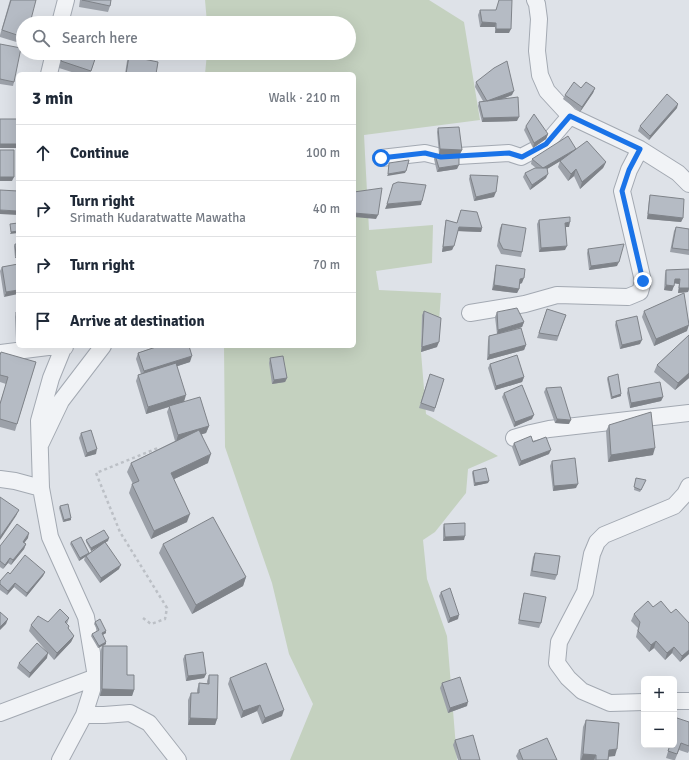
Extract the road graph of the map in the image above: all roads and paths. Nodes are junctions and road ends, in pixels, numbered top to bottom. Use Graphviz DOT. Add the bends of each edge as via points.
graph roads {
  1 [pos="66,0"];
  2 [pos="535,0"];
  3 [pos="62,16"];
  4 [pos="52,60"];
  5 [pos="49,72"];
  6 [pos="570,116"];
  7 [pos="640,149"];
  8 [pos="381,158"];
  9 [pos="689,184"];
  10 [pos="470,313"];
  11 [pos="40,348"];
  12 [pos="63,348"];
  13 [pos="101,348"];
  14 [pos="0,353"];
  15 [pos="689,413"];
  16 [pos="514,438"];
  17 [pos="40,446"];
  18 [pos="158,448"];
  19 [pos="0,479"];
  20 [pos="689,486"];
  21 [pos="41,488"];
  22 [pos="143,618"];
  23 [pos="96,677"];
  24 [pos="677,701"];
  25 [pos="689,701"];
  26 [pos="641,702"];
  27 [pos="0,713"];
  28 [pos="84,715"];
  29 [pos="60,760"];
  30 [pos="178,760"];
  1 -- 3 [label="street"];
  2 -- 6 [label="street" via="539,19 537,51 540,75 547,91"];
  4 -- 5 [label="street"];
  6 -- 7 [label="street"];
  6 -- 8 [label="street" via="546,144 522,157 509,153 441,157 425,153"];
  7 -- 9 [label="street" via="678,173"];
  7 -- 10 [label="street" via="622,191 643,281 640,292 628,297 557,295 525,304"];
  11 -- 14 [label="street"];
  12 -- 17 [label="street" via="51,378 39,421"];
  13 -- 17 [label="street" via="61,401"];
  15 -- 16 [label="street" via="549,430"];
  17 -- 21 [label="street"];
  18 -- 22 [label="path" via="96,473 120,532 167,608 165,619 151,624"];
  19 -- 21 [label="street"];
  20 -- 26 [label="street" via="674,506 604,535 597,542 592,554 585,592 559,642 557,663 582,691 610,703"];
  21 -- 23 [label="street" via="50,537 86,617"];
  23 -- 27 [label="street"];
  23 -- 28 [label="street"];
  24 -- 25 [label="street"];
  28 -- 29 [label="street"];
  28 -- 30 [label="street" via="130,713 149,723"];
}
